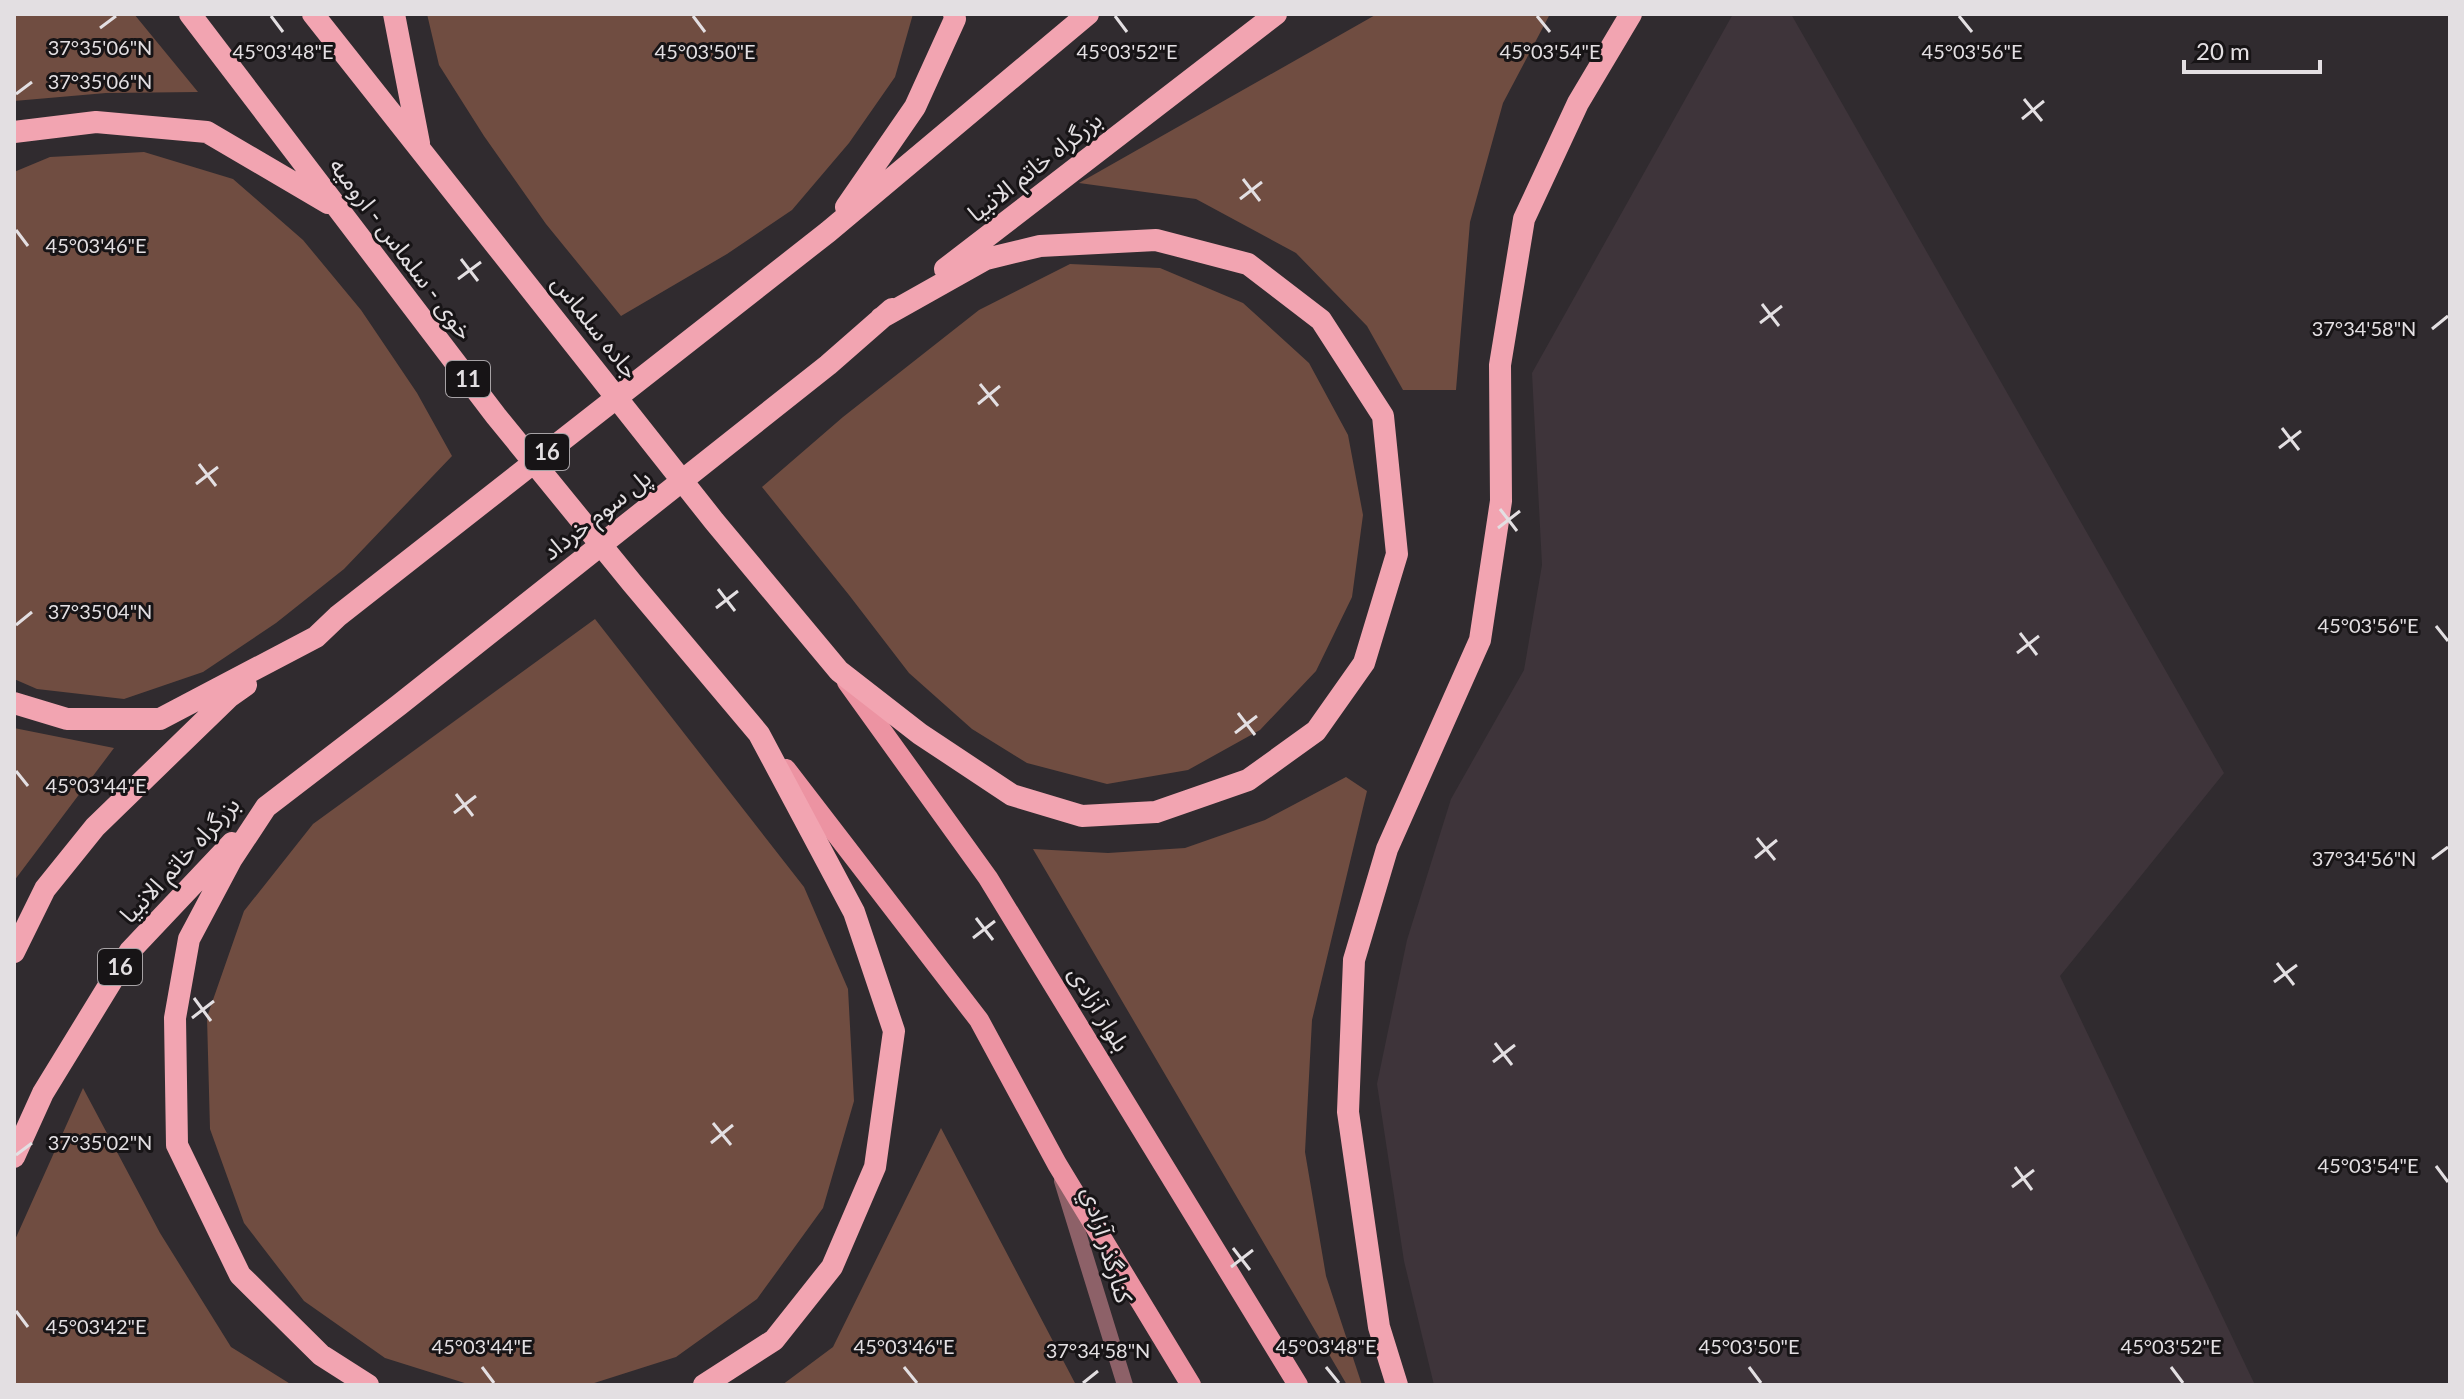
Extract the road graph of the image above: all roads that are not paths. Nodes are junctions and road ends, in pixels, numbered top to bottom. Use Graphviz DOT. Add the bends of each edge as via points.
graph roads {
  1 [pos="190,14"];
  2 [pos="313,14"];
  3 [pos="394,14"];
  4 [pos="954,14"];
  5 [pos="1088,14"];
  6 [pos="1276,14"];
  7 [pos="1631,14"];
  8 [pos="14,132"];
  9 [pos="420,148"];
  10 [pos="339,210"];
  11 [pos="828,232"];
  12 [pos="881,318"];
  13 [pos="828,365"];
  14 [pos="316,637"];
  15 [pos="839,671"];
  16 [pos="14,703"];
  17 [pos="759,734"];
  18 [pos="266,807"];
  19 [pos="14,952"];
  20 [pos="14,1157"];
  21 [pos="1057,1164"];
  22 [pos="368,1385"];
  23 [pos="704,1385"];
  24 [pos="1125,1385"];
  25 [pos="1191,1385"];
  26 [pos="1298,1385"];
  27 [pos="1397,1385"];
  1 -- 10 [label="highway, خوی - سلماس - ارومیه / 11"];
  2 -- 9 [label="highway, جاده سلماس"];
  3 -- 9 [label="highway"];
  4 -- 11 [label="highway" via="915,107"];
  5 -- 11 [label="highway, 16"];
  6 -- 12 [label="highway, بزرگراه خاتم الانبیا"];
  7 -- 27 [label="highway" via="1578,103 1524,219 1500,365 1501,501 1480,640 1387,849 1354,960 1348,1112 1379,1327"];
  8 -- 10 [label="highway" via="96,122 207,132"];
  9 -- 15 [label="highway, جاده سلماس"];
  10 -- 17 [label="highway, خوی - سلماس - ارومیه / 11" via="496,416"];
  11 -- 14 [label="highway, 16"];
  12 -- 13 [label="highway, بزرگراه خاتم الانبیا"];
  12 -- 15 [label="highway, جاده سلماس" via="986,259 1040,246 1156,240 1248,264 1321,320 1383,416 1397,554 1364,663 1316,731 1248,780 1156,812 1082,816 1012,795 920,734"];
  13 -- 18 [label="highway, پل سوم خرداد"];
  14 -- 16 [label="highway" via="160,719 67,719"];
  14 -- 19 [label="highway, 16" via="229,697 95,827 45,889"];
  15 -- 26 [label="main road, بلوار آزادی" via="988,878"];
  17 -- 21 [label="main road" via="979,1020"];
  17 -- 23 [label="highway, خوی - سلماس - ارومیه" via="854,912 894,1031 875,1167 832,1267 774,1340"];
  18 -- 20 [label="highway, بزرگراه خاتم الانبیا / 16" via="130,951 43,1093"];
  18 -- 22 [label="highway" via="189,939 175,1018 177,1145 240,1275 321,1355"];
  21 -- 24 [label="street, کنارگذر آزادي"];
  21 -- 25 [label="main road"];
}
